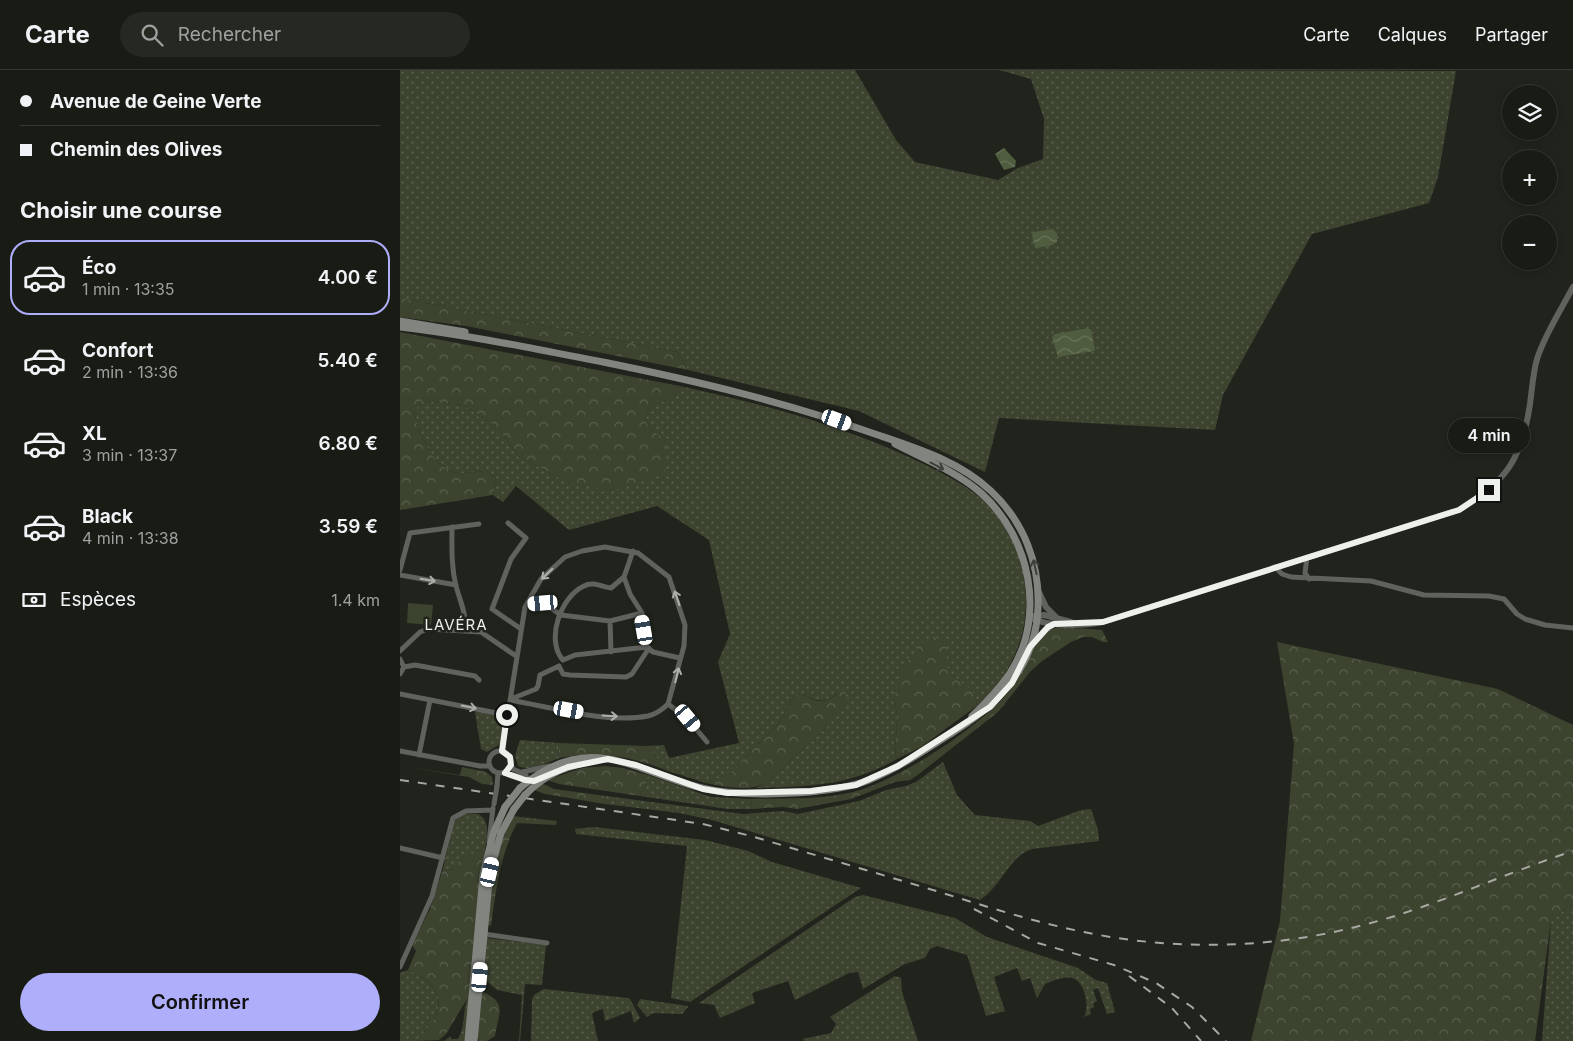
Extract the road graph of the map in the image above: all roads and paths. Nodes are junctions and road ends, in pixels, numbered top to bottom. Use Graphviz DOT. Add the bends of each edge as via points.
graph roads {
  1 [pos="1573,287"];
  2 [pos="400,321"];
  3 [pos="400,328"];
  4 [pos="497,341"];
  5 [pos="878,435"];
  6 [pos="508,523"];
  7 [pos="479,524"];
  8 [pos="452,527"];
  9 [pos="633,551"];
  10 [pos="1307,557"];
  11 [pos="1275,567"];
  12 [pos="400,570"];
  13 [pos="400,575"];
  14 [pos="624,577"];
  15 [pos="1309,579"];
  16 [pos="456,585"];
  17 [pos="1038,589"];
  18 [pos="527,604"];
  19 [pos="642,613"];
  20 [pos="561,615"];
  21 [pos="1028,618"];
  22 [pos="1037,618"];
  23 [pos="1057,618"];
  24 [pos="610,621"];
  25 [pos="1054,624"];
  26 [pos="1076,624"];
  27 [pos="1573,628"];
  28 [pos="521,629"];
  29 [pos="464,631"];
  30 [pos="1030,647"];
  31 [pos="648,648"];
  32 [pos="400,651"];
  33 [pos="611,652"];
  34 [pos="516,656"];
  35 [pos="680,658"];
  36 [pos="400,659"];
  37 [pos="563,660"];
  38 [pos="559,666"];
  39 [pos="404,667"];
  40 [pos="400,674"];
  41 [pos="479,680"];
  42 [pos="400,694"];
  43 [pos="430,700"];
  44 [pos="510,700"];
  45 [pos="668,704"];
  46 [pos="507,715"];
  47 [pos="952,732"];
  48 [pos="707,742"];
  49 [pos="502,751"];
  50 [pos="400,752"];
  51 [pos="419,755"];
  52 [pos="608,759"];
  53 [pos="555,764"];
  54 [pos="511,765"];
  55 [pos="490,766"];
  56 [pos="521,772"];
  57 [pos="498,773"];
  58 [pos="505,773"];
  59 [pos="526,788"];
  60 [pos="493,807"];
  61 [pos="479,810"];
  62 [pos="490,821"];
  63 [pos="489,847"];
  64 [pos="400,848"];
  65 [pos="443,858"];
  66 [pos="484,934"];
  67 [pos="546,942"];
  68 [pos="400,966"];
  69 [pos="468,1041"];
  70 [pos="474,1041"];
  1 -- 10 [label="street" via="1537,359 1527,427 1513,463 1497,484 1459,510"];
  2 -- 4 [label="main road" via="447,328"];
  3 -- 4 [label="main road"];
  4 -- 5 [label="main road" via="735,390 807,410"];
  17 -- 5 [label="main road, one-way" via="1025,538 1011,514 990,489 950,463"];
  5 -- 21 [label="main road, one-way" via="967,482 1005,519 1026,566"];
  6 -- 28 [label="street" via="526,538 511,559 492,609"];
  7 -- 8 [label="street"];
  8 -- 12 [label="street" via="410,533"];
  8 -- 16 [label="street"];
  9 -- 14 [label="street"];
  9 -- 18 [label="street, one-way" via="605,547 565,557 541,579"];
  35 -- 9 [label="street, one-way" via="685,625 669,577"];
  10 -- 11 [label="street"];
  10 -- 15 [label="street" via="1305,573"];
  11 -- 15 [label="street" via="1282,574"];
  11 -- 26 [label="street" via="1103,622"];
  13 -- 16 [label="street, one-way"];
  14 -- 19 [label="street"];
  14 -- 20 [label="street" via="611,588 593,583 584,585 576,591"];
  15 -- 27 [label="street" via="1371,581 1424,595 1489,596 1504,599 1525,619"];
  16 -- 29 [label="street" via="466,620"];
  17 -- 22 [label="main road"];
  17 -- 23 [label="street" via="1046,607"];
  18 -- 20 [label="street" via="543,603"];
  18 -- 28 [label="street"];
  19 -- 24 [label="street"];
  19 -- 31 [label="street"];
  20 -- 24 [label="street"];
  20 -- 37 [label="street" via="555,638"];
  21 -- 22 [label="street"];
  21 -- 47 [label="main road" via="1023,643 1010,672 987,701"];
  22 -- 23 [label="street"];
  22 -- 25 [label="street"];
  22 -- 30 [label="main road"];
  23 -- 26 [label="street"];
  24 -- 33 [label="street"];
  25 -- 26 [label="street"];
  25 -- 30 [label="street"];
  28 -- 34 [label="street"];
  29 -- 32 [label="street" via="424,630"];
  29 -- 34 [label="street" via="481,632"];
  30 -- 47 [label="main road" via="1012,683 1001,696"];
  31 -- 33 [label="street"];
  31 -- 35 [label="street"];
  31 -- 38 [label="street" via="632,674 626,677 563,674"];
  33 -- 37 [label="street" via="575,655"];
  34 -- 44 [label="street"];
  45 -- 35 [label="street, one-way"];
  36 -- 39 [label="street"];
  37 -- 38 [label="street"];
  38 -- 44 [label="street" via="540,675 536,688"];
  39 -- 40 [label="street"];
  39 -- 41 [label="street" via="415,665 475,676"];
  42 -- 43 [label="street"];
  43 -- 46 [label="street, one-way"];
  43 -- 51 [label="street"];
  44 -- 45 [label="street, one-way" via="608,717 648,716"];
  44 -- 46 [label="street"];
  45 -- 48 [label="street" via="688,718"];
  46 -- 49 [label="street"];
  47 -- 52 [label="main road" via="868,781 811,791 750,794 717,791"];
  49 -- 54 [label="street" via="510,757"];
  49 -- 55 [label="street" via="492,754"];
  50 -- 51 [label="street"];
  51 -- 55 [label="street"];
  52 -- 53 [label="main road" via="581,757"];
  52 -- 59 [label="main road" via="568,767"];
  53 -- 56 [label="street"];
  53 -- 59 [label="main road"];
  54 -- 56 [label="street"];
  54 -- 58 [label="street"];
  55 -- 57 [label="street"];
  56 -- 59 [label="street" via="526,775"];
  57 -- 58 [label="street"];
  57 -- 60 [label="street, bridge"];
  58 -- 59 [label="street"];
  59 -- 63 [label="main road, bridge" via="505,807"];
  59 -- 66 [label="main road, bridge" via="501,833 493,858"];
  60 -- 61 [label="street"];
  60 -- 62 [label="street"];
  61 -- 62 [label="street"];
  61 -- 65 [label="street" via="453,818"];
  62 -- 63 [label="street"];
  63 -- 69 [label="main road" via="482,885"];
  64 -- 65 [label="street"];
  65 -- 68 [label="street" via="431,899"];
  66 -- 67 [label="street"];
  66 -- 70 [label="main road"];
}
